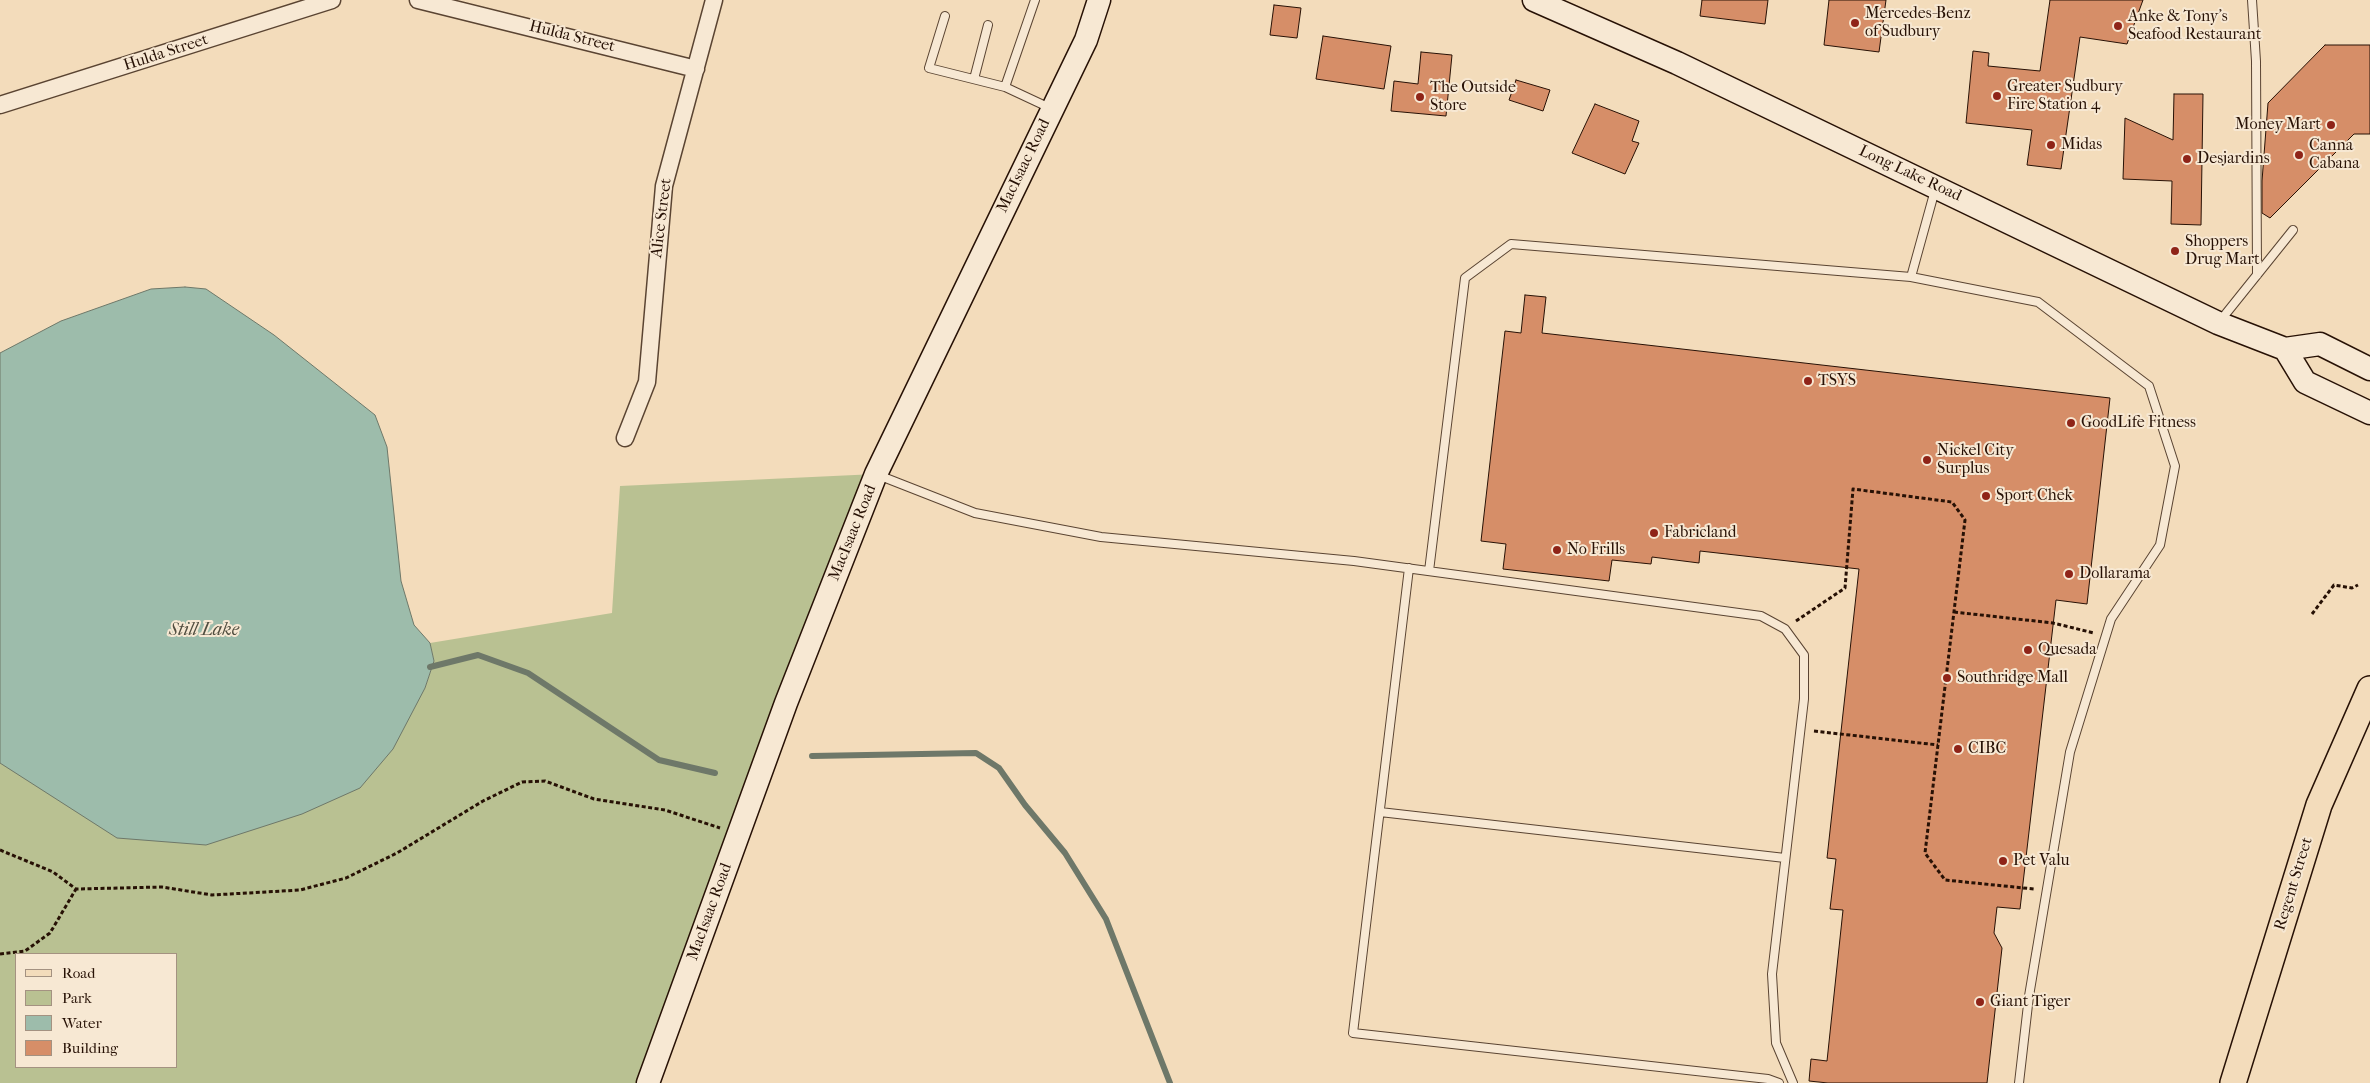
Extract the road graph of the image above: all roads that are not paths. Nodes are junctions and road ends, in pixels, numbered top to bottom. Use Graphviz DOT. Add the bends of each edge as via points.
graph roads {
  1 [pos="332,0"];
  2 [pos="418,0"];
  3 [pos="714,0"];
  4 [pos="1035,0"];
  5 [pos="1098,0"];
  6 [pos="1534,0"];
  7 [pos="2252,0"];
  8 [pos="945,16"];
  9 [pos="988,25"];
  10 [pos="696,69"];
  11 [pos="974,79"];
  12 [pos="1006,86"];
  13 [pos="0,105"];
  14 [pos="1052,108"];
  15 [pos="1936,186"];
  16 [pos="2293,230"];
  17 [pos="2257,275"];
  18 [pos="1911,277"];
  19 [pos="2218,323"];
  20 [pos="2285,349"];
  21 [pos="2370,369"];
  22 [pos="2370,414"];
  23 [pos="625,438"];
  24 [pos="876,474"];
  25 [pos="1409,568"];
  26 [pos="1430,571"];
  27 [pos="2370,689"];
  28 [pos="1380,812"];
  29 [pos="1785,858"];
  30 [pos="648,1083"];
  31 [pos="1780,1083"];
  32 [pos="1793,1083"];
  33 [pos="2019,1083"];
  34 [pos="2233,1083"];
  1 -- 13 [label="street, Hulda Street"];
  2 -- 10 [label="street, Hulda Street"];
  3 -- 10 [label="street, Alice Street"];
  4 -- 12 [label="lane"];
  5 -- 14 [label="street, MacIsaac Road" via="1086,40"];
  6 -- 15 [label="street, Long Lake Road" via="1677,63"];
  7 -- 17 [label="lane" via="2256,61"];
  8 -- 11 [label="lane" via="929,68"];
  9 -- 11 [label="lane"];
  10 -- 23 [label="street, Alice Street" via="664,186 647,382"];
  11 -- 12 [label="lane"];
  12 -- 14 [label="lane"];
  14 -- 24 [label="street, MacIsaac Road"];
  15 -- 18 [label="lane"];
  15 -- 19 [label="street, Long Lake Road"];
  16 -- 17 [label="lane"];
  17 -- 19 [label="lane"];
  18 -- 26 [label="lane" via="1511,244 1465,278"];
  18 -- 33 [label="lane" via="2038,302 2149,386 2174,466 2160,546 2111,619 2070,752 2029,996"];
  19 -- 20 [label="street, Long Lake Road"];
  20 -- 21 [label="street, Long Lake Road" via="2320,344"];
  20 -- 22 [label="street" via="2305,382"];
  24 -- 25 [label="lane" via="975,513 1101,537"];
  24 -- 30 [label="street, MacIsaac Road" via="786,703"];
  25 -- 26 [label="lane"];
  25 -- 28 [label="lane"];
  26 -- 29 [label="lane" via="1761,616 1785,629 1804,655 1804,699"];
  27 -- 34 [label="main road, Regent Street" via="2319,805"];
  28 -- 29 [label="lane"];
  28 -- 31 [label="lane" via="1353,1033 1768,1079"];
  29 -- 32 [label="lane" via="1772,974 1776,1043"];
}
